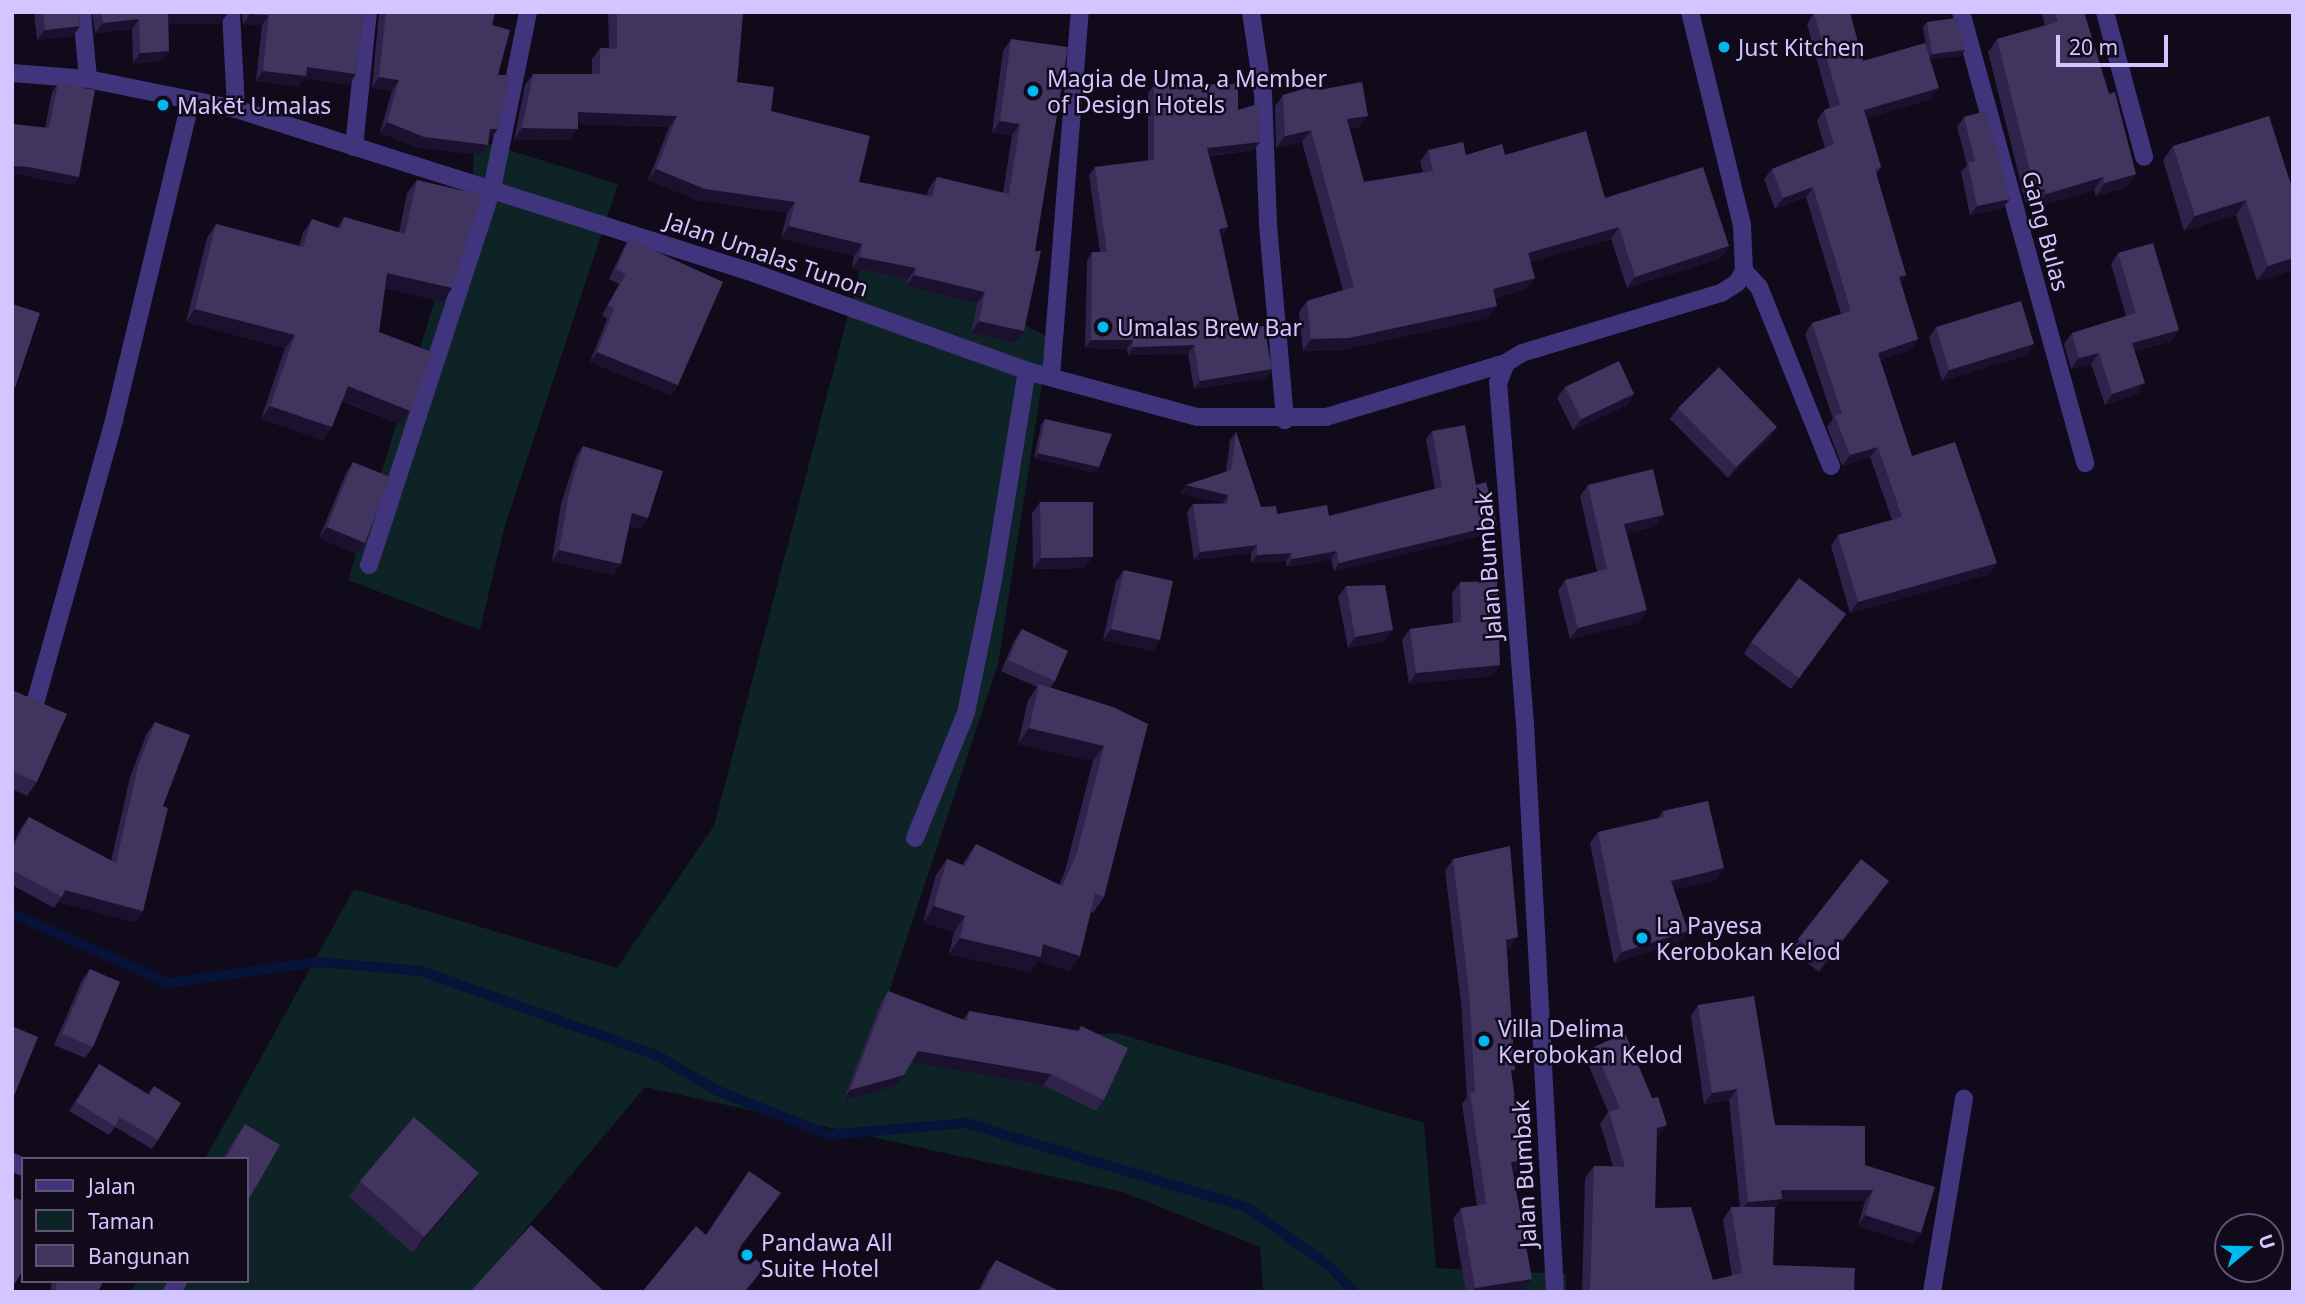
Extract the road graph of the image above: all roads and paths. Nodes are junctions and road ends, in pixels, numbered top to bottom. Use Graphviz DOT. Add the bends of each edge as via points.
graph roads {
  1 [pos="82,12"];
  2 [pos="232,12"];
  3 [pos="368,12"];
  4 [pos="528,12"];
  5 [pos="1080,12"];
  6 [pos="1251,12"];
  7 [pos="1690,12"];
  8 [pos="1961,12"];
  9 [pos="2105,12"];
  10 [pos="12,73"];
  11 [pos="88,79"];
  12 [pos="191,100"];
  13 [pos="236,109"];
  14 [pos="354,147"];
  15 [pos="2144,158"];
  16 [pos="492,189"];
  17 [pos="1744,271"];
  18 [pos="1506,363"];
  19 [pos="1027,371"];
  20 [pos="1051,377"];
  21 [pos="1285,420"];
  22 [pos="2085,463"];
  23 [pos="1831,466"];
  24 [pos="369,565"];
  25 [pos="36,700"];
  26 [pos="915,838"];
  27 [pos="1964,1098"];
  28 [pos="1555,1292"];
  29 [pos="1932,1292"];
  1 -- 11 [label="street"];
  2 -- 13 [label="street"];
  3 -- 14 [label="street"];
  4 -- 16 [label="street"];
  5 -- 20 [label="street"];
  6 -- 21 [label="street" via="1263,93 1268,225"];
  7 -- 17 [label="street" via="1742,225"];
  8 -- 22 [label="street, Gang Bulas"];
  9 -- 15 [label="street"];
  10 -- 11 [label="street, Jalan Umalas Tunon"];
  11 -- 12 [label="street, Jalan Umalas Tunon"];
  12 -- 13 [label="street, Jalan Umalas Tunon"];
  12 -- 25 [label="street" via="114,420"];
  13 -- 14 [label="street, Jalan Umalas Tunon"];
  14 -- 16 [label="street, Jalan Umalas Tunon"];
  16 -- 19 [label="street, Jalan Umalas Tunon" via="754,273"];
  16 -- 24 [label="street"];
  17 -- 18 [label="street" via="1737,283 1721,293 1522,353"];
  17 -- 23 [label="street" via="1759,287"];
  18 -- 21 [label="street, Jalan Umalas Tunon" via="1381,403 1326,417"];
  18 -- 28 [label="street, Jalan Bumbak" via="1498,383 1525,724"];
  19 -- 20 [label="street, Jalan Umalas Tunon"];
  19 -- 26 [label="street" via="993,580 965,713"];
  20 -- 21 [label="street, Jalan Umalas Tunon" via="1197,417"];
  27 -- 29 [label="street"];
}
